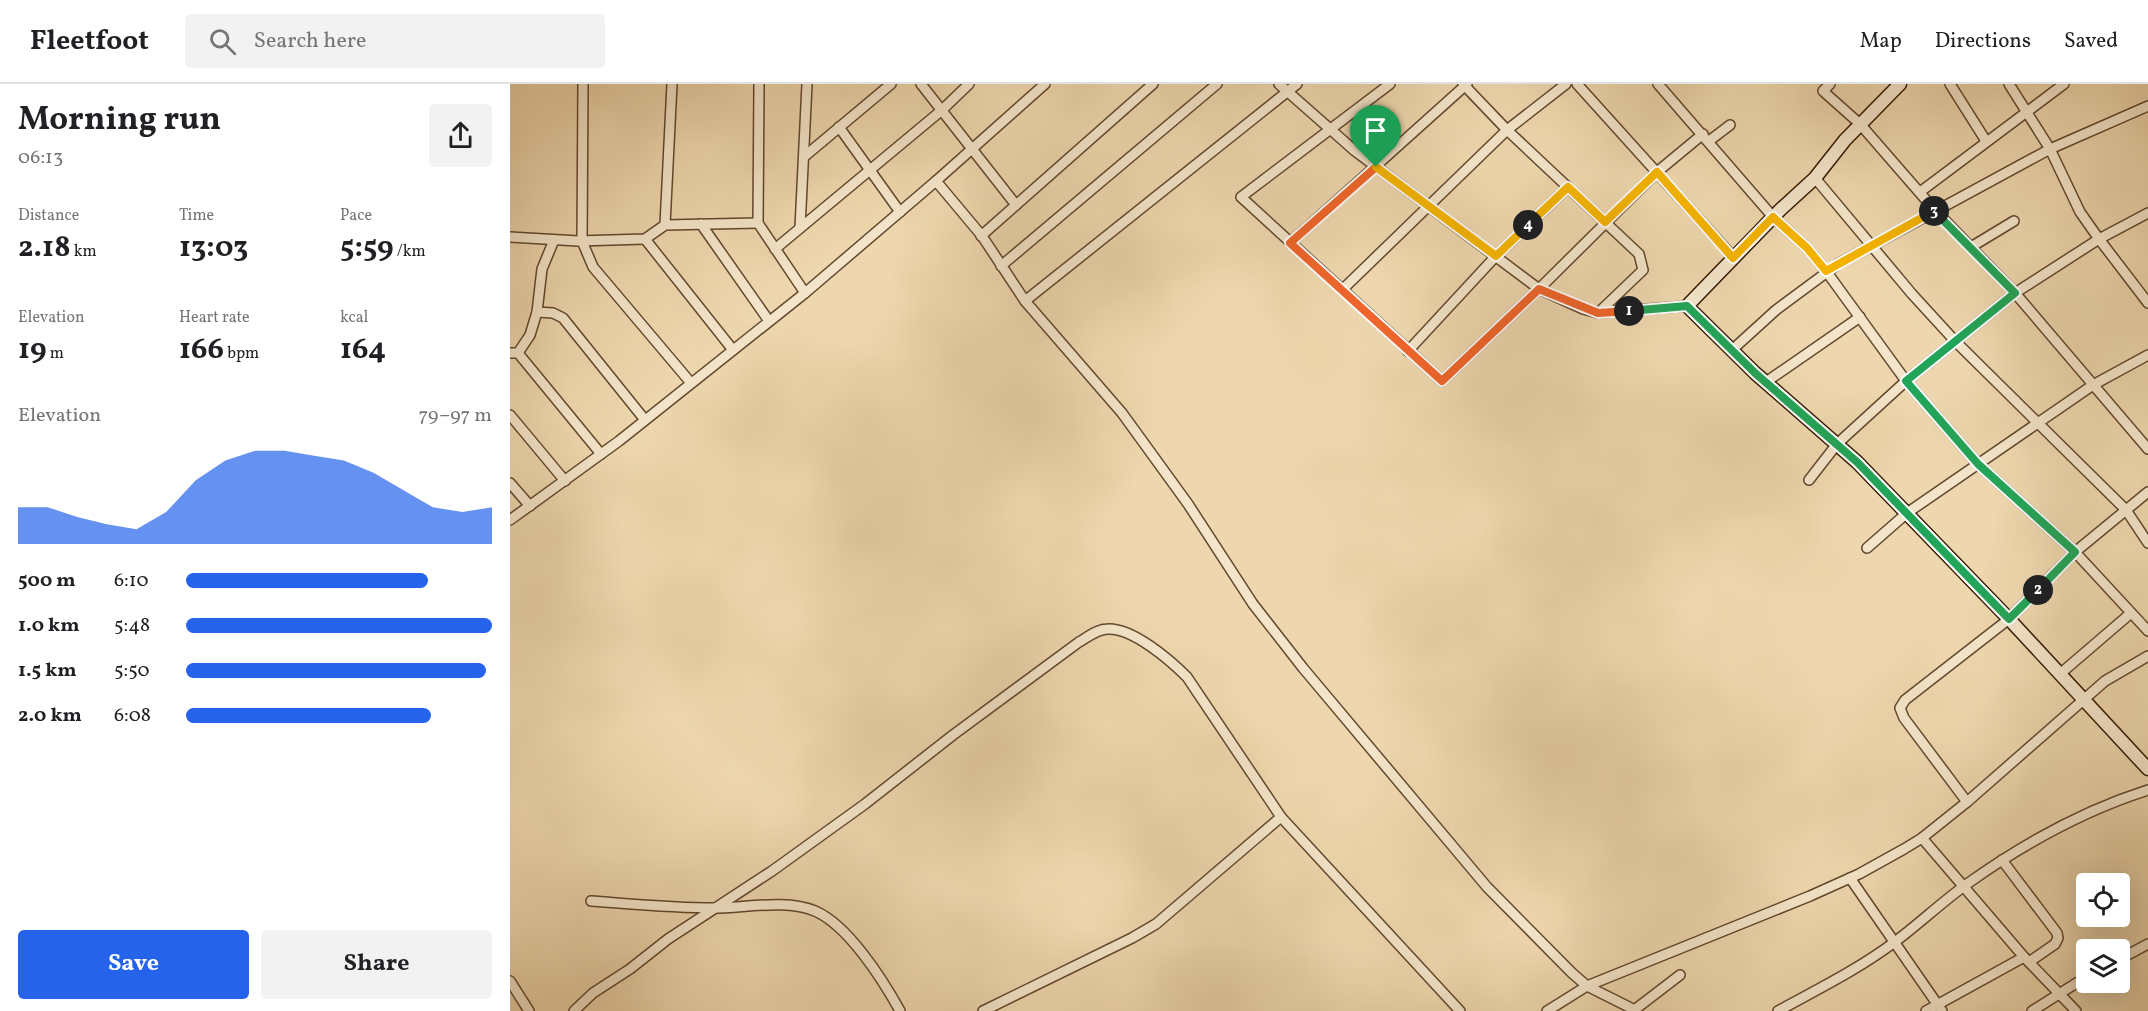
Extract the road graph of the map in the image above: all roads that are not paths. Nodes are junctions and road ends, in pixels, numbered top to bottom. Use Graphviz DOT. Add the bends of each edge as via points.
graph roads {
  1 [pos="583,84"];
  2 [pos="672,84"];
  3 [pos="759,84"];
  4 [pos="807,84"];
  5 [pos="891,84"];
  6 [pos="921,84"];
  7 [pos="969,84"];
  8 [pos="1045,84"];
  9 [pos="1153,84"];
  10 [pos="1217,84"];
  11 [pos="1279,84"];
  12 [pos="1297,84"];
  13 [pos="1390,84"];
  14 [pos="1566,84"];
  15 [pos="1577,84"];
  16 [pos="1658,84"];
  17 [pos="1900,84"];
  18 [pos="1950,84"];
  19 [pos="2009,84"];
  20 [pos="2064,84"];
  21 [pos="1465,85"];
  22 [pos="1823,86"];
  23 [pos="1288,92"];
  24 [pos="2148,106"];
  25 [pos="942,110"];
  26 [pos="2028,113"];
  27 [pos="1860,124"];
  28 [pos="1730,125"];
  29 [pos="839,127"];
  30 [pos="1330,130"];
  31 [pos="1507,130"];
  32 [pos="1706,138"];
  33 [pos="1986,141"];
  34 [pos="972,148"];
  35 [pos="2050,149"];
  36 [pos="804,156"];
  37 [pos="1376,167"];
  38 [pos="870,170"];
  39 [pos="1657,172"];
  40 [pos="1815,178"];
  41 [pos="936,181"];
  42 [pos="1568,187"];
  43 [pos="1920,192"];
  44 [pos="1016,205"];
  45 [pos="1429,207"];
  46 [pos="1935,210"];
  47 [pos="900,212"];
  48 [pos="2148,213"];
  49 [pos="1773,217"];
  50 [pos="2014,221"];
  51 [pos="1605,222"];
  52 [pos="758,223"];
  53 [pos="701,224"];
  54 [pos="665,225"];
  55 [pos="800,228"];
  56 [pos="981,236"];
  57 [pos="510,237"];
  58 [pos="645,239"];
  59 [pos="2098,239"];
  60 [pos="554,240"];
  61 [pos="582,241"];
  62 [pos="1290,243"];
  63 [pos="1873,245"];
  64 [pos="1971,248"];
  65 [pos="775,249"];
  66 [pos="1496,256"];
  67 [pos="1733,258"];
  68 [pos="1001,266"];
  69 [pos="1826,271"];
  70 [pos="1539,289"];
  71 [pos="1342,290"];
  72 [pos="805,293"];
  73 [pos="2015,293"];
  74 [pos="1025,301"];
  75 [pos="2148,303"];
  76 [pos="1687,306"];
  77 [pos="537,312"];
  78 [pos="1598,313"];
  79 [pos="1860,317"];
  80 [pos="769,321"];
  81 [pos="1955,341"];
  82 [pos="733,350"];
  83 [pos="1732,350"];
  84 [pos="1408,351"];
  85 [pos="514,353"];
  86 [pos="2148,355"];
  87 [pos="1906,381"];
  88 [pos="1766,382"];
  89 [pos="691,383"];
  90 [pos="2093,385"];
  91 [pos="510,416"];
  92 [pos="645,420"];
  93 [pos="2039,422"];
  94 [pos="1837,444"];
  95 [pos="2148,449"];
  96 [pos="601,454"];
  97 [pos="1978,464"];
  98 [pos="1809,480"];
  99 [pos="565,481"];
  100 [pos="510,483"];
  101 [pos="2148,492"];
  102 [pos="530,506"];
  103 [pos="2126,510"];
  104 [pos="1907,513"];
  105 [pos="510,520"];
  106 [pos="2148,543"];
  107 [pos="1867,548"];
  108 [pos="2075,552"];
  109 [pos="2132,614"];
  110 [pos="2009,619"];
  111 [pos="2148,632"];
  112 [pos="2148,656"];
  113 [pos="2060,674"];
  114 [pos="2084,701"];
  115 [pos="2148,769"];
  116 [pos="2148,790"];
  117 [pos="1966,802"];
  118 [pos="1281,817"];
  119 [pos="1922,838"];
  120 [pos="2002,860"];
  121 [pos="1850,878"];
  122 [pos="1965,885"];
  123 [pos="591,901"];
  124 [pos="716,908"];
  125 [pos="1895,941"];
  126 [pos="2148,944"];
  127 [pos="2130,954"];
  128 [pos="2026,959"];
  129 [pos="1680,975"];
  130 [pos="510,981"];
  131 [pos="2076,983"];
  132 [pos="1587,986"];
  133 [pos="2059,993"];
  134 [pos="1939,1008"];
  135 [pos="529,1011"];
  136 [pos="574,1011"];
  137 [pos="900,1011"];
  138 [pos="982,1011"];
  139 [pos="1460,1011"];
  140 [pos="1547,1011"];
  141 [pos="1634,1011"];
  142 [pos="1778,1011"];
  143 [pos="1926,1011"];
  144 [pos="2032,1011"];
  145 [pos="2076,1011"];
  1 -- 61 [label="street"];
  2 -- 54 [label="street"];
  3 -- 52 [label="street"];
  4 -- 36 [label="street"];
  5 -- 29 [label="street"];
  6 -- 25 [label="street"];
  7 -- 25 [label="street"];
  8 -- 34 [label="street"];
  9 -- 44 [label="street"];
  10 -- 68 [label="street"];
  11 -- 23 [label="street"];
  12 -- 23 [label="street"];
  13 -- 30 [label="street"];
  14 -- 31 [label="street"];
  15 -- 39 [label="street"];
  16 -- 32 [label="street"];
  17 -- 27 [label="street"];
  18 -- 33 [label="street"];
  19 -- 26 [label="street"];
  20 -- 26 [label="street"];
  21 -- 31 [label="street"];
  21 -- 37 [label="street"];
  22 -- 27 [label="street"];
  23 -- 30 [label="street"];
  23 -- 74 [label="street"];
  24 -- 35 [label="street"];
  25 -- 34 [label="street"];
  25 -- 38 [label="street"];
  26 -- 33 [label="street"];
  26 -- 35 [label="street"];
  27 -- 40 [label="street"];
  27 -- 43 [label="street"];
  28 -- 32 [label="street"];
  29 -- 36 [label="street"];
  29 -- 38 [label="street"];
  30 -- 37 [label="street"];
  30 -- 62 [label="street" via="1241,196"];
  31 -- 42 [label="street"];
  31 -- 45 [label="street"];
  32 -- 39 [label="street"];
  32 -- 49 [label="street"];
  33 -- 43 [label="street"];
  34 -- 41 [label="street"];
  34 -- 44 [label="street"];
  35 -- 46 [label="street"];
  35 -- 59 [label="street"];
  36 -- 55 [label="street"];
  37 -- 45 [label="street"];
  37 -- 62 [label="street"];
  38 -- 47 [label="street"];
  38 -- 55 [label="street"];
  39 -- 51 [label="street"];
  39 -- 67 [label="street"];
  40 -- 49 [label="street"];
  40 -- 63 [label="street"];
  41 -- 47 [label="street"];
  41 -- 56 [label="street"];
  42 -- 51 [label="street"];
  42 -- 66 [label="street"];
  43 -- 46 [label="street"];
  44 -- 56 [label="street"];
  45 -- 66 [label="street"];
  45 -- 71 [label="street"];
  46 -- 63 [label="street"];
  46 -- 64 [label="street"];
  47 -- 72 [label="street"];
  48 -- 59 [label="street"];
  49 -- 67 [label="street"];
  49 -- 69 [label="street"];
  50 -- 64 [label="street"];
  51 -- 70 [label="street"];
  51 -- 78 [label="street" via="1639,254 1643,270"];
  52 -- 53 [label="street"];
  52 -- 65 [label="street"];
  53 -- 54 [label="street"];
  53 -- 80 [label="street"];
  54 -- 58 [label="street"];
  55 -- 65 [label="street"];
  56 -- 68 [label="street"];
  57 -- 60 [label="street"];
  58 -- 61 [label="street"];
  58 -- 82 [label="street"];
  59 -- 73 [label="street"];
  59 -- 75 [label="street"];
  60 -- 61 [label="street"];
  60 -- 77 [label="street" via="542,269"];
  61 -- 89 [label="street" via="593,267"];
  62 -- 71 [label="street"];
  63 -- 69 [label="street"];
  63 -- 81 [label="street"];
  64 -- 73 [label="street"];
  65 -- 72 [label="street"];
  66 -- 70 [label="street"];
  66 -- 84 [label="street"];
  67 -- 76 [label="street"];
  68 -- 74 [label="street"];
  69 -- 79 [label="street"];
  69 -- 83 [label="street"];
  70 -- 78 [label="street"];
  70 -- 84 [label="street" via="1442,381"];
  71 -- 84 [label="street"];
  72 -- 80 [label="street"];
  73 -- 81 [label="street"];
  73 -- 90 [label="street"];
  74 -- 132 [label="street" via="1122,413 1253,604 1302,668 1487,887"];
  76 -- 78 [label="street"];
  76 -- 83 [label="street"];
  77 -- 85 [label="street" via="530,334"];
  77 -- 92 [label="street" via="563,318"];
  79 -- 87 [label="street"];
  79 -- 88 [label="street"];
  80 -- 82 [label="street"];
  81 -- 87 [label="street"];
  81 -- 93 [label="street"];
  82 -- 89 [label="street"];
  83 -- 88 [label="street"];
  85 -- 96 [label="street"];
  86 -- 90 [label="street"];
  87 -- 94 [label="street"];
  87 -- 97 [label="street"];
  88 -- 94 [label="street"];
  89 -- 92 [label="street"];
  90 -- 93 [label="street"];
  90 -- 95 [label="street"];
  91 -- 99 [label="street"];
  92 -- 96 [label="street"];
  93 -- 97 [label="street"];
  93 -- 103 [label="street"];
  94 -- 98 [label="street"];
  94 -- 104 [label="street"];
  96 -- 99 [label="street"];
  97 -- 104 [label="street"];
  97 -- 108 [label="street"];
  99 -- 102 [label="street"];
  100 -- 102 [label="street"];
  101 -- 103 [label="street"];
  102 -- 105 [label="street"];
  103 -- 106 [label="street"];
  103 -- 108 [label="street"];
  104 -- 107 [label="street"];
  104 -- 110 [label="street"];
  108 -- 109 [label="street"];
  108 -- 110 [label="street"];
  109 -- 111 [label="street"];
  109 -- 113 [label="street"];
  110 -- 113 [label="street"];
  110 -- 117 [label="street" via="1905,700 1900,708"];
  112 -- 114 [label="street" via="2112,676"];
  113 -- 114 [label="street"];
  114 -- 115 [label="street"];
  114 -- 117 [label="street"];
  116 -- 120 [label="street" via="2105,804"];
  117 -- 119 [label="street"];
  118 -- 124 [label="street" via="1187,677 1170,659 1121,631 1107,628 1079,642 865,804"];
  118 -- 138 [label="street" via="1156,924"];
  118 -- 139 [label="street"];
  119 -- 121 [label="street"];
  119 -- 122 [label="street"];
  120 -- 122 [label="street"];
  120 -- 128 [label="street" via="2058,938 2055,944"];
  121 -- 125 [label="street"];
  121 -- 132 [label="street"];
  122 -- 125 [label="street"];
  122 -- 128 [label="street"];
  123 -- 124 [label="street"];
  124 -- 136 [label="street" via="593,993"];
  124 -- 137 [label="street" via="782,905 815,911 851,941 880,976"];
  125 -- 134 [label="street"];
  125 -- 142 [label="street"];
  126 -- 127 [label="street"];
  128 -- 133 [label="street"];
  128 -- 134 [label="street"];
  129 -- 141 [label="street"];
  130 -- 135 [label="street"];
  131 -- 133 [label="street"];
  132 -- 140 [label="street"];
  132 -- 141 [label="street"];
  133 -- 144 [label="street"];
  133 -- 145 [label="street"];
  134 -- 143 [label="street"];
}
